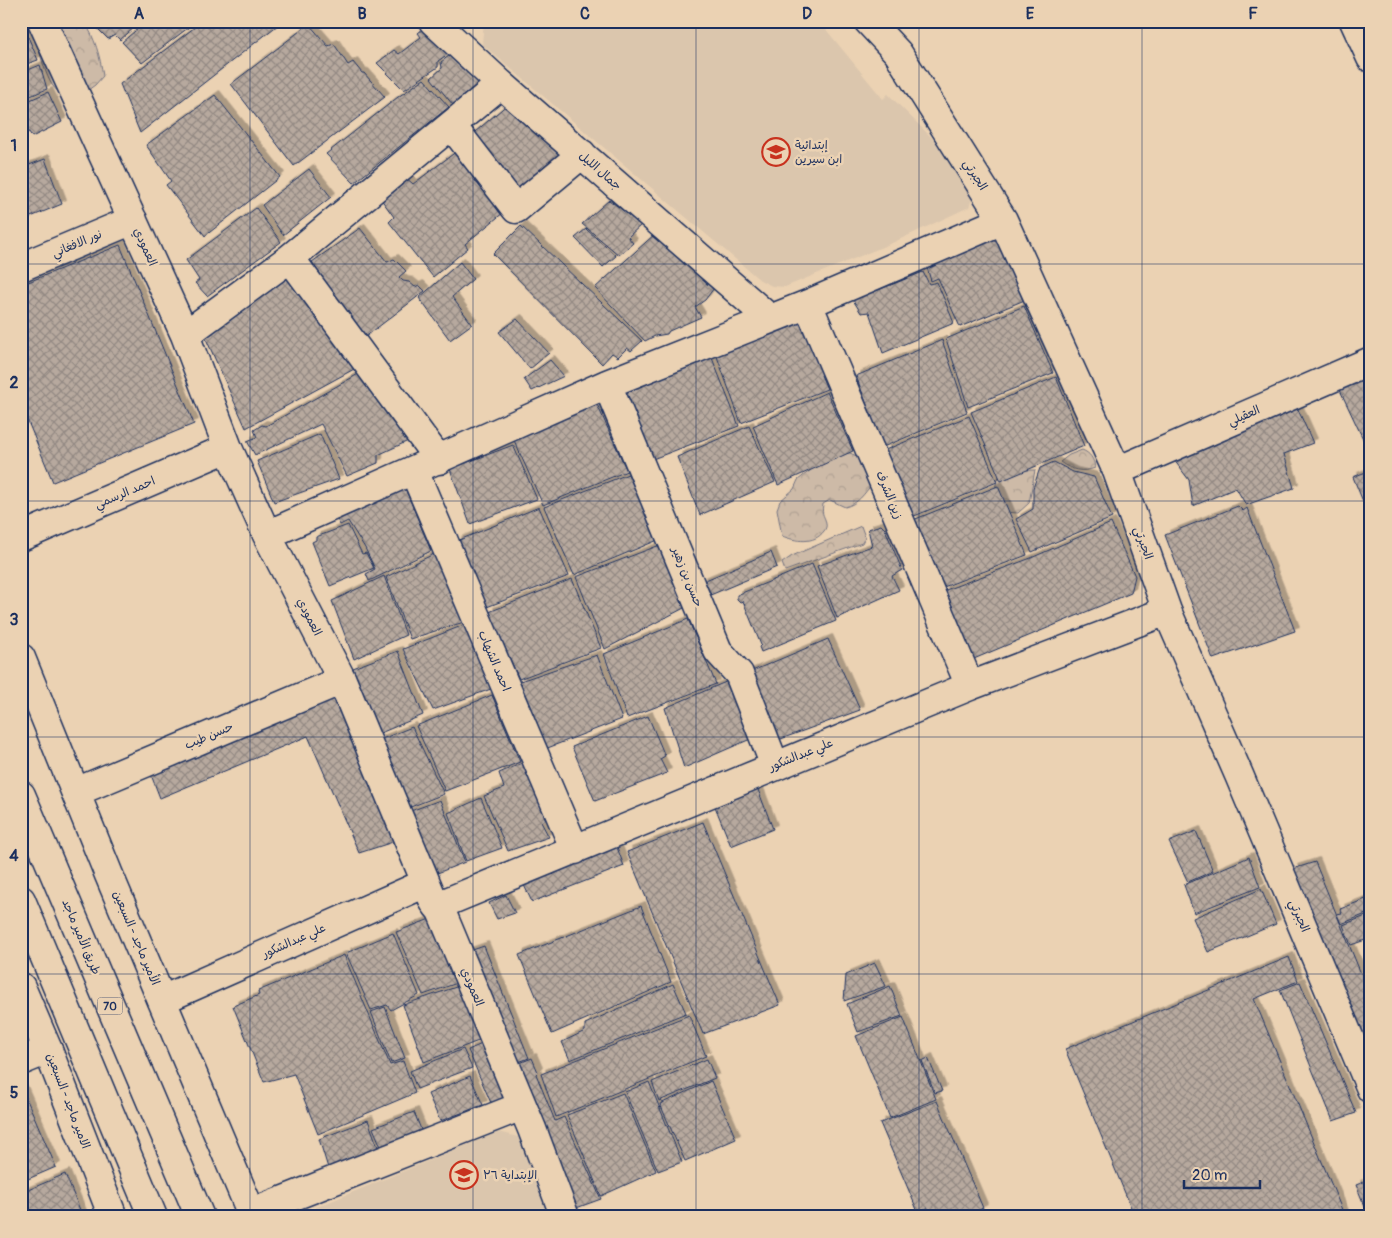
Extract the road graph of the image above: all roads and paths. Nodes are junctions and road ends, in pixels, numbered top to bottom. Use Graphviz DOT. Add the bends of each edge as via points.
graph roads {
  1 [pos="42,21"];
  2 [pos="868,21"];
  3 [pos="1354,21"];
  4 [pos="447,26"];
  5 [pos="1371,58"];
  6 [pos="501,84"];
  7 [pos="452,126"];
  8 [pos="582,154"];
  9 [pos="133,220"];
  10 [pos="1003,220"];
  11 [pos="290,258"];
  12 [pos="21,267"];
  13 [pos="808,304"];
  14 [pos="769,318"];
  15 [pos="185,335"];
  16 [pos="1371,361"];
  17 [pos="607,384"];
  18 [pos="228,448"];
  19 [pos="439,460"];
  20 [pos="414,471"];
  21 [pos="1117,471"];
  22 [pos="267,535"];
  23 [pos="21,537"];
  24 [pos="1168,612"];
  25 [pos="21,658"];
  26 [pos="342,680"];
  27 [pos="970,686"];
  28 [pos="21,688"];
  29 [pos="58,748"];
  30 [pos="775,766"];
  31 [pos="76,792"];
  32 [pos="21,795"];
  33 [pos="575,850"];
  34 [pos="431,894"];
  35 [pos="21,900"];
  36 [pos="21,987"];
  37 [pos="162,1000"];
  38 [pos="48,1050"];
  39 [pos="21,1061"];
  40 [pos="1371,1089"];
  41 [pos="522,1106"];
  42 [pos="252,1215"];
  43 [pos="113,1217"];
  44 [pos="153,1217"];
  45 [pos="200,1217"];
  46 [pos="565,1217"];
  1 -- 9 [label="main road, العمودي"];
  2 -- 10 [label="main road, الجبرتي" via="898,53"];
  3 -- 5 [label="main road"];
  4 -- 6 [label="main road, جمال الليل"];
  6 -- 7 [label="main road"];
  6 -- 8 [label="main road, جمال الليل"];
  7 -- 8 [label="main road" via="516,209"];
  7 -- 11 [label="main road"];
  8 -- 14 [label="main road, جمال الليل"];
  9 -- 12 [label="main road, نور الافغاني"];
  9 -- 15 [label="main road, العمودي"];
  10 -- 13 [label="main road"];
  10 -- 21 [label="main road, الجبرتي"];
  11 -- 15 [label="main road"];
  11 -- 19 [label="main road"];
  13 -- 14 [label="main road"];
  13 -- 27 [label="main road, زين الشرف"];
  14 -- 17 [label="main road"];
  15 -- 18 [label="main road, العمودي"];
  16 -- 21 [label="main road, العقيلي"];
  17 -- 19 [label="main road"];
  17 -- 30 [label="main road, حسن بن زهير" via="718,651 739,674"];
  18 -- 22 [label="main road, العمودي"];
  18 -- 23 [label="main road, احمد الرسمي"];
  19 -- 20 [label="main road"];
  20 -- 22 [label="main road"];
  20 -- 33 [label="main road, احمد الشهاب"];
  21 -- 24 [label="main road, الجبرتي"];
  22 -- 26 [label="main road, العمودي"];
  24 -- 27 [label="main road, علي عبدالشكور"];
  24 -- 40 [label="main road, الجبرتي"];
  25 -- 29 [label="main road, الأمير ماجد - السبعين"];
  26 -- 31 [label="main road, حسن طيب"];
  26 -- 34 [label="main road, العمودي"];
  27 -- 30 [label="main road, علي عبدالشكور"];
  28 -- 29 [label="main road"];
  29 -- 31 [label="main road, الأمير ماجد - السبعين"];
  30 -- 33 [label="main road, علي عبدالشكور"];
  31 -- 37 [label="main road, الأمير ماجد - السبعين"];
  32 -- 45 [label="main road, طريق الأمير ماجد / 70"];
  33 -- 34 [label="main road, علي عبدالشكور"];
  34 -- 37 [label="main road, علي عبدالشكور"];
  34 -- 41 [label="main road, العمودي"];
  35 -- 44 [label="main road"];
  36 -- 38 [label="main road, الامير ماجد - السبعين"];
  37 -- 42 [label="main road, الأمير ماجد - السبعين"];
  38 -- 39 [label="main road"];
  38 -- 43 [label="main road, الامير ماجد - السبعين"];
  41 -- 42 [label="main road"];
  41 -- 46 [label="main road, العمودي"];
}
